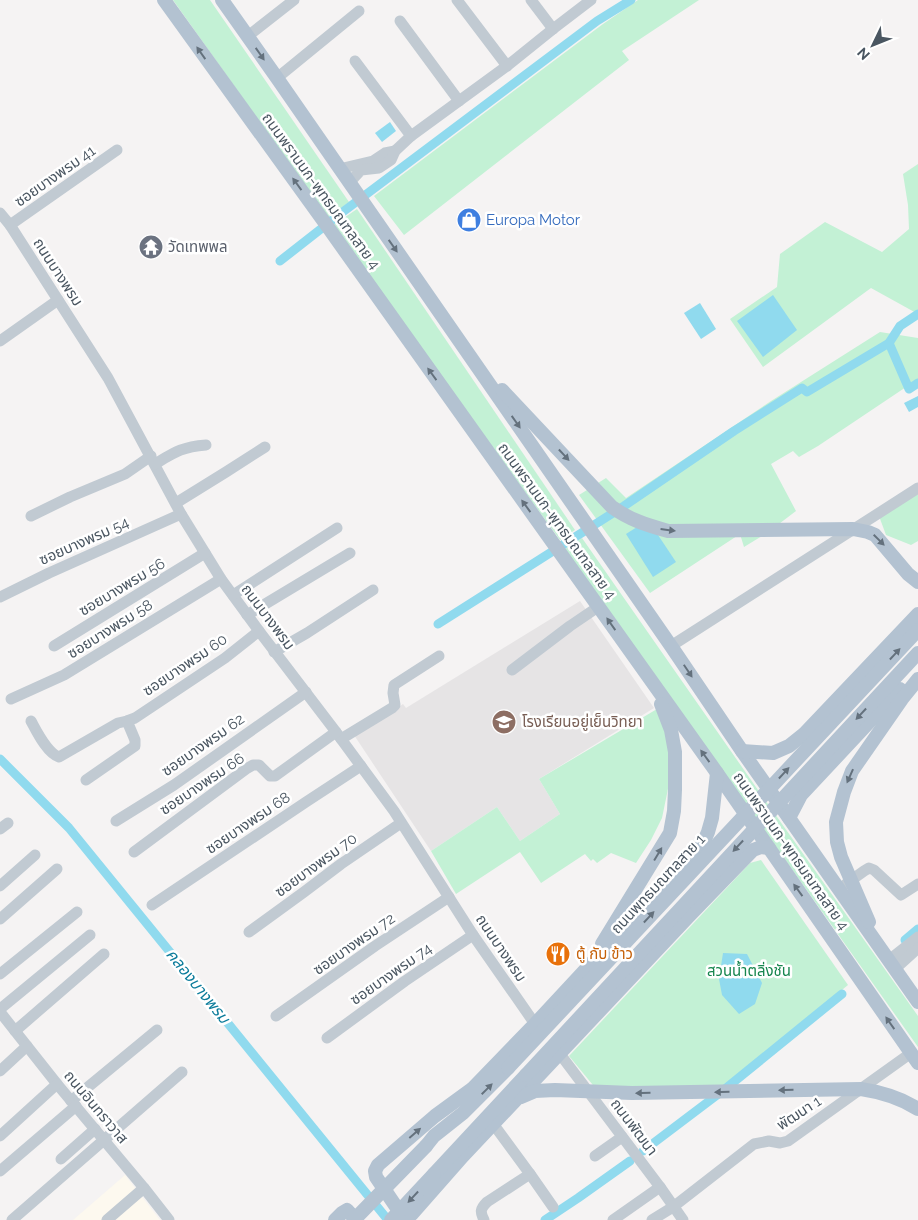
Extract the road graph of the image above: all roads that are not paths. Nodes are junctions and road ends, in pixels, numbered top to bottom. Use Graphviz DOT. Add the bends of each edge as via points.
graph roads {
  1 [pos="164,0"];
  2 [pos="222,0"];
  3 [pos="294,0"];
  4 [pos="457,0"];
  5 [pos="531,0"];
  6 [pos="590,0"];
  7 [pos="359,11"];
  8 [pos="400,21"];
  9 [pos="553,29"];
  10 [pos="248,36"];
  11 [pos="355,61"];
  12 [pos="507,66"];
  13 [pos="277,78"];
  14 [pos="459,101"];
  15 [pos="411,136"];
  16 [pos="117,150"];
  17 [pos="395,151"];
  18 [pos="339,168"];
  19 [pos="349,183"];
  20 [pos="0,213"];
  21 [pos="10,225"];
  22 [pos="58,300"];
  23 [pos="0,341"];
  24 [pos="470,356"];
  25 [pos="206,445"];
  26 [pos="265,447"];
  27 [pos="153,460"];
  28 [pos="918,488"];
  29 [pos="178,508"];
  30 [pos="31,516"];
  31 [pos="337,528"];
  32 [pos="853,529"];
  33 [pos="205,553"];
  34 [pos="350,553"];
  35 [pos="221,579"];
  36 [pos="918,582"];
  37 [pos="373,590"];
  38 [pos="233,595"];
  39 [pos="0,597"];
  40 [pos="598,607"];
  41 [pos="918,614"];
  42 [pos="247,615"];
  43 [pos="918,630"];
  44 [pos="259,632"];
  45 [pos="54,646"];
  46 [pos="671,646"];
  47 [pos="274,652"];
  48 [pos="918,653"];
  49 [pos="439,656"];
  50 [pos="512,670"];
  51 [pos="918,670"];
  52 [pos="918,678"];
  53 [pos="653,684"];
  54 [pos="306,692"];
  55 [pos="12,699"];
  56 [pos="832,705"];
  57 [pos="127,720"];
  58 [pos="31,721"];
  59 [pos="337,733"];
  60 [pos="855,737"];
  61 [pos="742,751"];
  62 [pos="361,766"];
  63 [pos="277,769"];
  64 [pos="717,773"];
  65 [pos="86,780"];
  66 [pos="788,818"];
  67 [pos="116,821"];
  68 [pos="401,823"];
  69 [pos="769,848"];
  70 [pos="134,852"];
  71 [pos="35,855"];
  72 [pos="57,869"];
  73 [pos="852,880"];
  74 [pos="665,884"];
  75 [pos="918,884"];
  76 [pos="0,886"];
  77 [pos="840,890"];
  78 [pos="449,897"];
  79 [pos="152,905"];
  80 [pos="77,912"];
  81 [pos="689,916"];
  82 [pos="0,919"];
  83 [pos="249,932"];
  84 [pos="90,935"];
  85 [pos="474,935"];
  86 [pos="918,937"];
  87 [pos="880,947"];
  88 [pos="918,948"];
  89 [pos="104,954"];
  90 [pos="892,964"];
  91 [pos="586,970"];
  92 [pos="0,974"];
  93 [pos="918,1002"];
  94 [pos="0,1011"];
  95 [pos="276,1016"];
  96 [pos="535,1024"];
  97 [pos="157,1030"];
  98 [pos="14,1031"];
  99 [pos="327,1038"];
  100 [pos="27,1046"];
  101 [pos="560,1054"];
  102 [pos="914,1058"];
  103 [pos="0,1071"];
  104 [pos="182,1072"];
  105 [pos="57,1084"];
  106 [pos="472,1089"];
  107 [pos="861,1089"];
  108 [pos="588,1092"];
  109 [pos="519,1098"];
  110 [pos="73,1103"];
  111 [pos="918,1109"];
  112 [pos="504,1114"];
  113 [pos="494,1125"];
  114 [pos="95,1129"];
  115 [pos="470,1135"];
  116 [pos="0,1136"];
  117 [pos="622,1137"];
  118 [pos="104,1140"];
  119 [pos="430,1141"];
  120 [pos="595,1156"];
  121 [pos="61,1159"];
  122 [pos="0,1172"];
  123 [pos="530,1174"];
  124 [pos="660,1187"];
  125 [pos="144,1188"];
  126 [pos="553,1207"];
  127 [pos="673,1207"];
  128 [pos="12,1220"];
  129 [pos="107,1220"];
  130 [pos="169,1220"];
  131 [pos="335,1220"];
  132 [pos="355,1220"];
  133 [pos="391,1220"];
  134 [pos="484,1220"];
  135 [pos="613,1220"];
  136 [pos="652,1220"];
  137 [pos="683,1220"];
  40 -- 1 [label="main road, ถนนพรานนก-พุทธมณฑลสาย 4, one-way"];
  2 -- 10 [label="main road, ถนนพรานนก-พุทธมณฑลสาย 4"];
  3 -- 10 [label="street"];
  4 -- 12 [label="street"];
  5 -- 9 [label="street"];
  6 -- 9 [label="street"];
  7 -- 13 [label="street"];
  8 -- 14 [label="street"];
  9 -- 12 [label="street"];
  10 -- 13 [label="main road, ถนนพรานนก-พุทธมณฑลสาย 4, one-way"];
  11 -- 15 [label="street"];
  12 -- 14 [label="street"];
  13 -- 18 [label="main road, ถนนพรานนก-พุทธมณฑลสาย 4"];
  14 -- 15 [label="street"];
  15 -- 17 [label="street"];
  16 -- 21 [label="street, ซอยบางพรม 41"];
  17 -- 18 [label="street" via="373,161"];
  17 -- 19 [label="street" via="390,160 379,168 361,170"];
  18 -- 19 [label="main road, ถนนพรานนก-พุทธมณฑลสาย 4"];
  19 -- 24 [label="main road, ถนนพรานนก-พุทธมณฑลสาย 4, one-way"];
  20 -- 21 [label="street, ถนนบางพรม"];
  21 -- 22 [label="street, ถนนบางพรม"];
  22 -- 23 [label="street"];
  22 -- 27 [label="street, ถนนบางพรม" via="108,378"];
  24 -- 32 [label="main road, one-way" via="617,510 642,524 668,531"];
  24 -- 46 [label="main road, ถนนพรานนก-พุทธมณฑลสาย 4, one-way"];
  25 -- 27 [label="street" via="184,448"];
  26 -- 29 [label="street, ซอยบางพรม 54"];
  27 -- 29 [label="street, ถนนบางพรม"];
  27 -- 30 [label="street"];
  28 -- 32 [label="street"];
  29 -- 33 [label="street, ถนนบางพรม"];
  29 -- 39 [label="street, ซอยบางพรม 54"];
  31 -- 38 [label="street"];
  32 -- 36 [label="main road, one-way" via="875,535"];
  32 -- 46 [label="street"];
  33 -- 35 [label="street, ถนนบางพรม"];
  33 -- 45 [label="street, ซอยบางพรม 56"];
  34 -- 42 [label="street"];
  35 -- 38 [label="street, ถนนบางพรม"];
  35 -- 55 [label="street, ซอยบางพรม 58" via="64,675"];
  37 -- 47 [label="street"];
  38 -- 42 [label="street, ถนนบางพรม"];
  40 -- 50 [label="street"];
  53 -- 40 [label="main road, ถนนพรานนก-พุทธมณฑลสาย 4, one-way"];
  41 -- 56 [label="main road"];
  42 -- 44 [label="street, ถนนบางพรม"];
  119 -- 43 [label="main road, ถนนพุทธมณฑลสาย 1, one-way, bridge" via="508,1068"];
  44 -- 47 [label="street, ถนนบางพรม"];
  44 -- 57 [label="street, ซอยบางพรม 60" via="135,718"];
  46 -- 61 [label="main road, ถนนพรานนก-พุทธมณฑลสาย 4, one-way"];
  47 -- 54 [label="street, ถนนบางพรม"];
  48 -- 115 [label="main road, one-way, bridge"];
  49 -- 59 [label="street" via="394,685 395,705 392,708"];
  51 -- 60 [label="main road"];
  52 -- 73 [label="main road, one-way" via="852,771 844,792 836,822 837,842"];
  64 -- 53 [label="main road, ถนนพรานนก-พุทธมณฑลสาย 4, one-way"];
  91 -- 53 [label="main road, one-way" via="670,833 675,752 671,730"];
  54 -- 59 [label="street, ถนนบางพรม"];
  54 -- 67 [label="street, ซอยบางพรม 62"];
  56 -- 60 [label="main road" via="828,717 830,726 840,736"];
  56 -- 61 [label="main road" via="789,746 773,753"];
  57 -- 58 [label="street, ซอยบางพรม 60" via="59,757 50,750"];
  57 -- 65 [label="street" via="135,746"];
  59 -- 62 [label="street, ถนนบางพรม"];
  59 -- 63 [label="street"];
  59 -- 70 [label="street, ซอยบางพรม 66" via="275,776 270,776 259,765 246,769"];
  60 -- 66 [label="main road" via="801,795"];
  61 -- 66 [label="main road, ถนนพรานนก-พุทธมณฑลสาย 4"];
  62 -- 68 [label="street, ถนนบางพรม"];
  62 -- 79 [label="street, ซอยบางพรม 68"];
  64 -- 69 [label="main road, ถนนพรานนก-พุทธมณฑลสาย 4"];
  64 -- 74 [label="main road" via="712,818 703,844"];
  66 -- 77 [label="main road, ถนนพรานนก-พุทธมณฑลสาย 4"];
  68 -- 78 [label="street, ถนนบางพรม"];
  68 -- 83 [label="street, ซอยบางพรม 70"];
  69 -- 81 [label="main road" via="752,850"];
  102 -- 69 [label="main road, ถนนพรานนก-พุทธมณฑลสาย 4, one-way"];
  71 -- 76 [label="street"];
  72 -- 82 [label="street"];
  73 -- 75 [label="street" via="869,868 901,895"];
  73 -- 77 [label="street"];
  73 -- 87 [label="main road"];
  74 -- 81 [label="main road" via="673,881 686,885 693,903"];
  74 -- 91 [label="main road"];
  77 -- 87 [label="main road, ถนนพรานนก-พุทธมณฑลสาย 4"];
  78 -- 85 [label="street, ถนนบางพรม"];
  78 -- 95 [label="street, ซอยบางพรม 72"];
  80 -- 92 [label="street"];
  81 -- 101 [label="main road"];
  84 -- 94 [label="street"];
  85 -- 96 [label="street, ถนนบางพรม"];
  85 -- 99 [label="street, ซอยบางพรม 74"];
  86 -- 90 [label="street"];
  87 -- 90 [label="main road, ถนนพรานนก-พุทธมณฑลสาย 4"];
  88 -- 90 [label="street"];
  89 -- 98 [label="street"];
  90 -- 93 [label="main road, ถนนพรานนก-พุทธมณฑลสาย 4"];
  91 -- 96 [label="main road"];
  94 -- 98 [label="street, ถนนอินทราวาส"];
  96 -- 106 [label="main road"];
  97 -- 110 [label="street"];
  98 -- 100 [label="street, ถนนอินทราวาส"];
  100 -- 103 [label="street"];
  100 -- 105 [label="street, ถนนอินทราวาส"];
  101 -- 108 [label="street, ถนนพัฒนา"];
  101 -- 109 [label="main road"];
  102 -- 107 [label="street, พัฒนา 1"];
  104 -- 118 [label="street"];
  105 -- 110 [label="street, ถนนอินทราวาส"];
  105 -- 116 [label="street"];
  113 -- 106 [label="main road, one-way" via="412,1214 408,1217 401,1214 376,1177 378,1165"];
  106 -- 119 [label="main road"];
  107 -- 108 [label="main road, one-way"];
  107 -- 111 [label="main road" via="882,1092"];
  107 -- 127 [label="street, พัฒนา 1" via="788,1141 754,1144"];
  108 -- 109 [label="main road" via="535,1091"];
  108 -- 117 [label="street, ถนนพัฒนา"];
  109 -- 112 [label="main road"];
  110 -- 114 [label="street, ถนนอินทราวาส"];
  110 -- 122 [label="street"];
  112 -- 113 [label="main road"];
  112 -- 115 [label="main road"];
  113 -- 123 [label="street"];
  114 -- 118 [label="street, ถนนอินทราวาส"];
  114 -- 121 [label="street"];
  115 -- 133 [label="main road, one-way, bridge"];
  117 -- 120 [label="street"];
  117 -- 124 [label="street, ถนนพัฒนา"];
  118 -- 125 [label="street, ถนนอินทราวาส"];
  118 -- 128 [label="street"];
  119 -- 132 [label="main road, ถนนพุทธมณฑลสาย 1, bridge"];
  123 -- 126 [label="street"];
  123 -- 134 [label="street" via="481,1207"];
  124 -- 127 [label="street, ถนนพัฒนา"];
  124 -- 135 [label="street"];
  125 -- 129 [label="street"];
  125 -- 130 [label="street, ถนนอินทราวาส"];
  127 -- 136 [label="street, พัฒนา 1"];
  127 -- 137 [label="street, ถนนพัฒนา"];
  131 -- 132 [label="main road" via="347,1210"];
}
